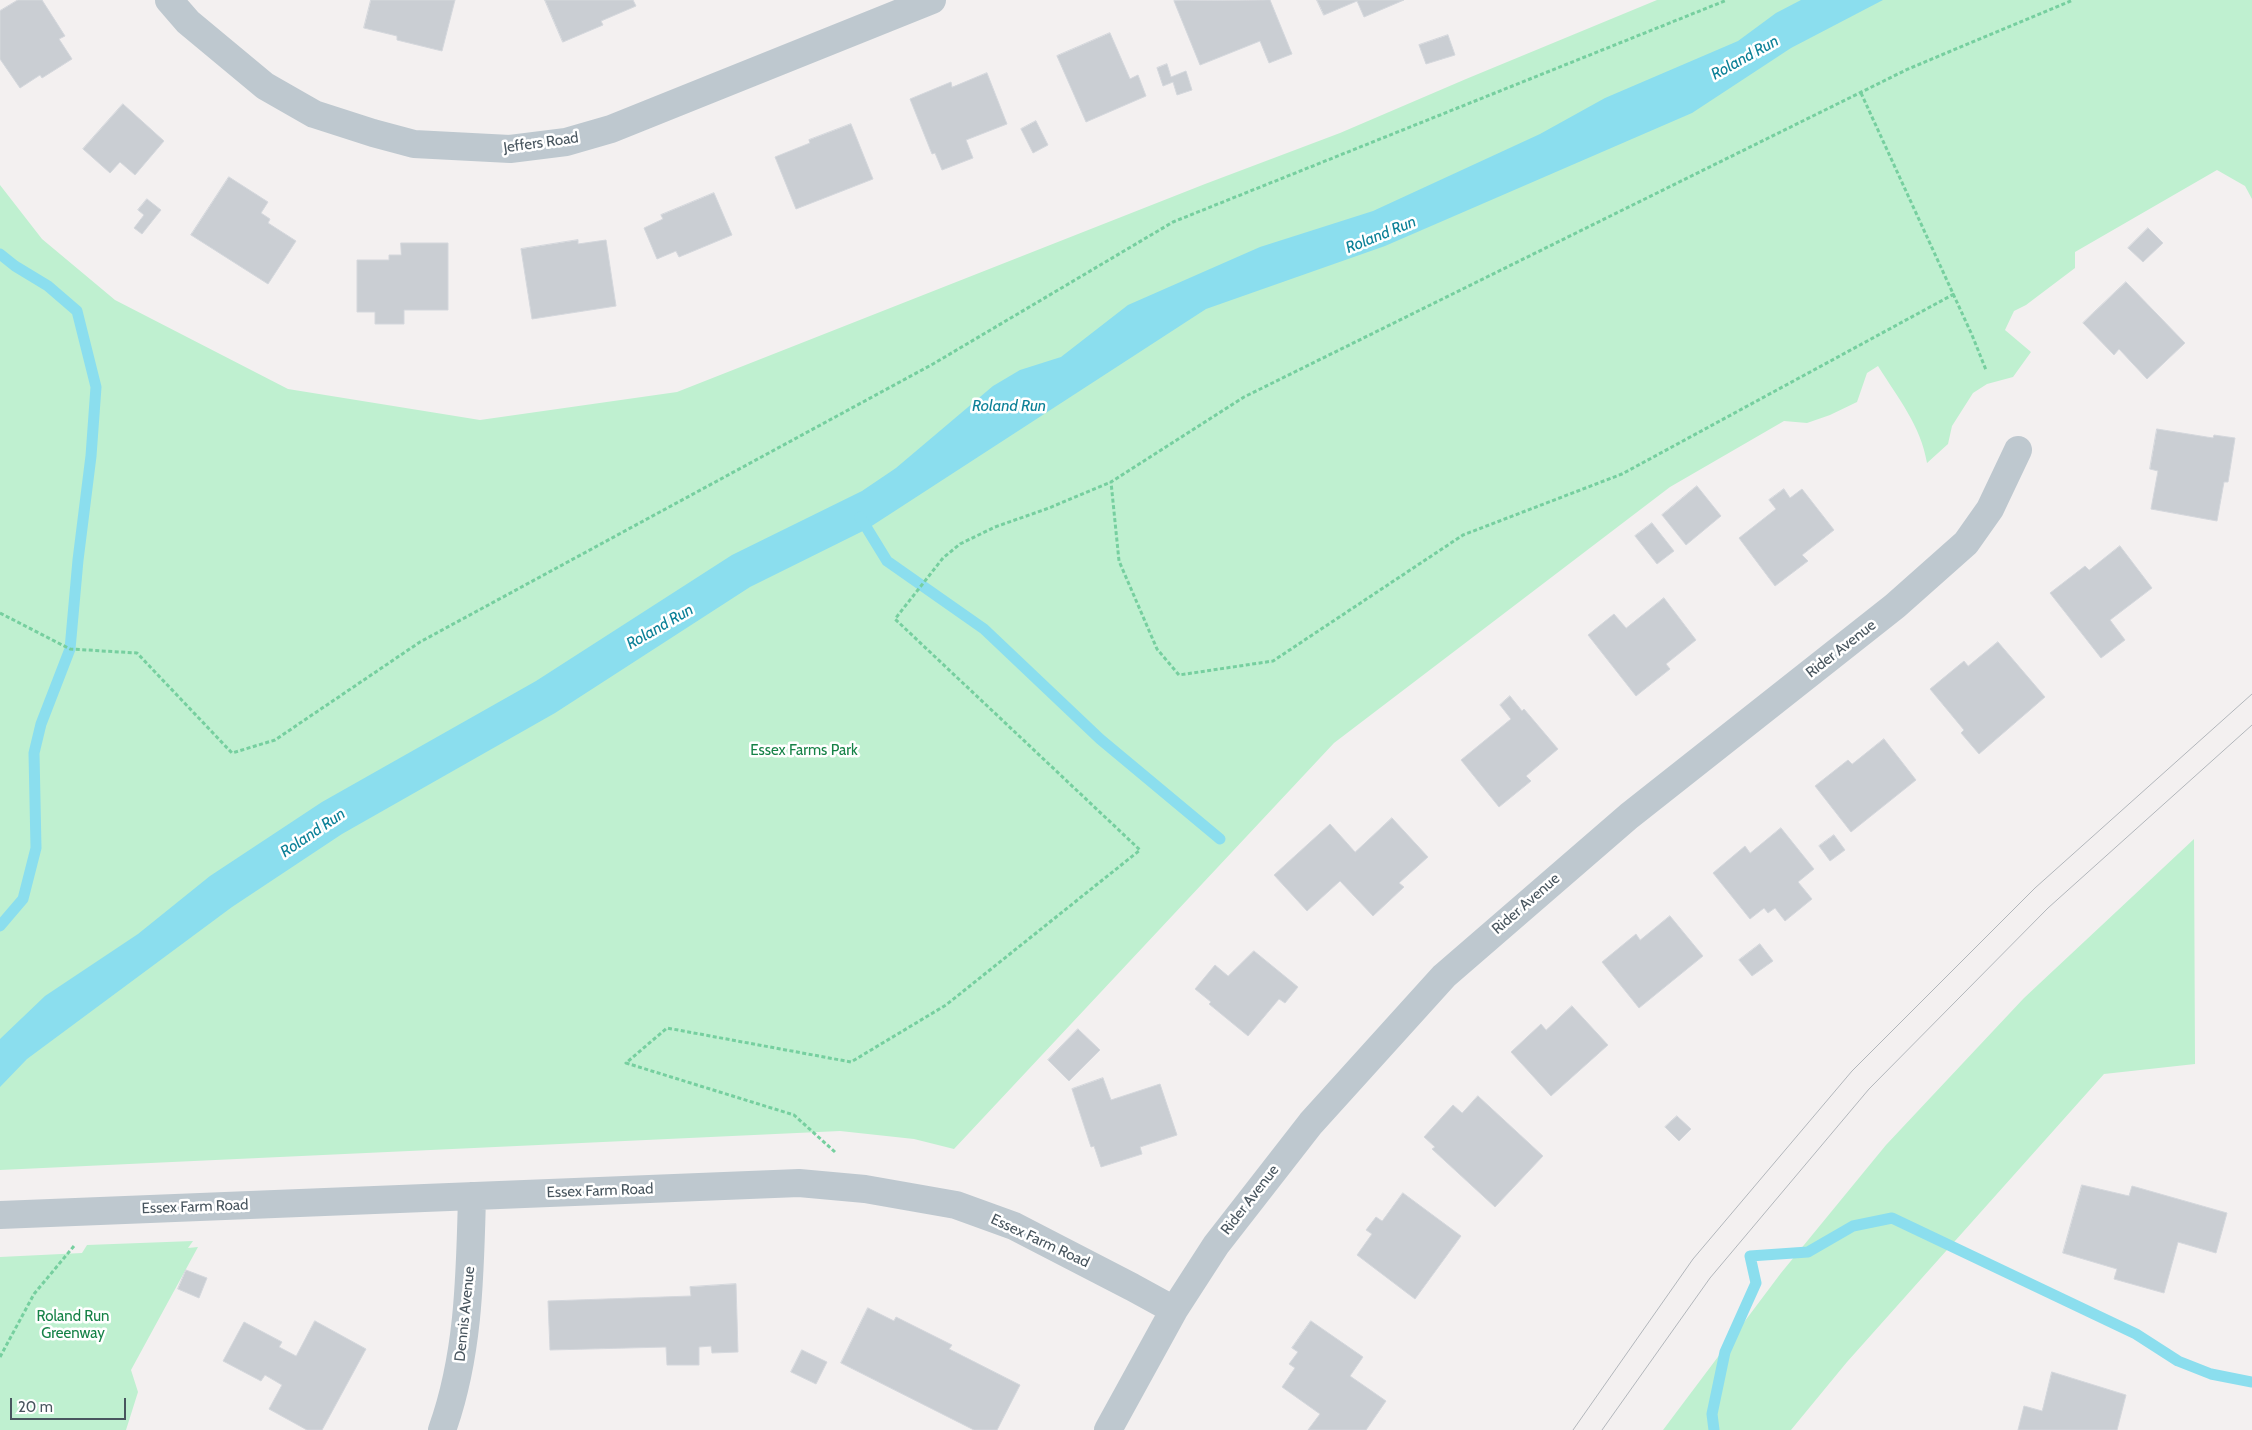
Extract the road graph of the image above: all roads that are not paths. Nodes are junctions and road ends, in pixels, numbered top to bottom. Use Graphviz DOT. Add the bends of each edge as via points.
graph roads {
  1 [pos="169,0"];
  2 [pos="932,0"];
  3 [pos="2018,450"];
  4 [pos="472,1196"];
  5 [pos="0,1215"];
  6 [pos="1174,1310"];
  7 [pos="442,1430"];
  8 [pos="1108,1430"];
  1 -- 2 [label="street, Jeffers Road" via="188,22 266,86 314,114 414,144 510,150 566,142 611,130"];
  3 -- 6 [label="street, Rider Avenue" via="1990,509 1966,543 1895,606 1629,816 1444,976 1311,1123 1216,1245"];
  4 -- 5 [label="street, Essex Farm Road"];
  4 -- 6 [label="street, Essex Farm Road" via="799,1183 865,1189 956,1205 1014,1226"];
  4 -- 7 [label="street, Dennis Avenue" via="465,1335 457,1381"];
  6 -- 8 [label="street, Rider Avenue"];
}
